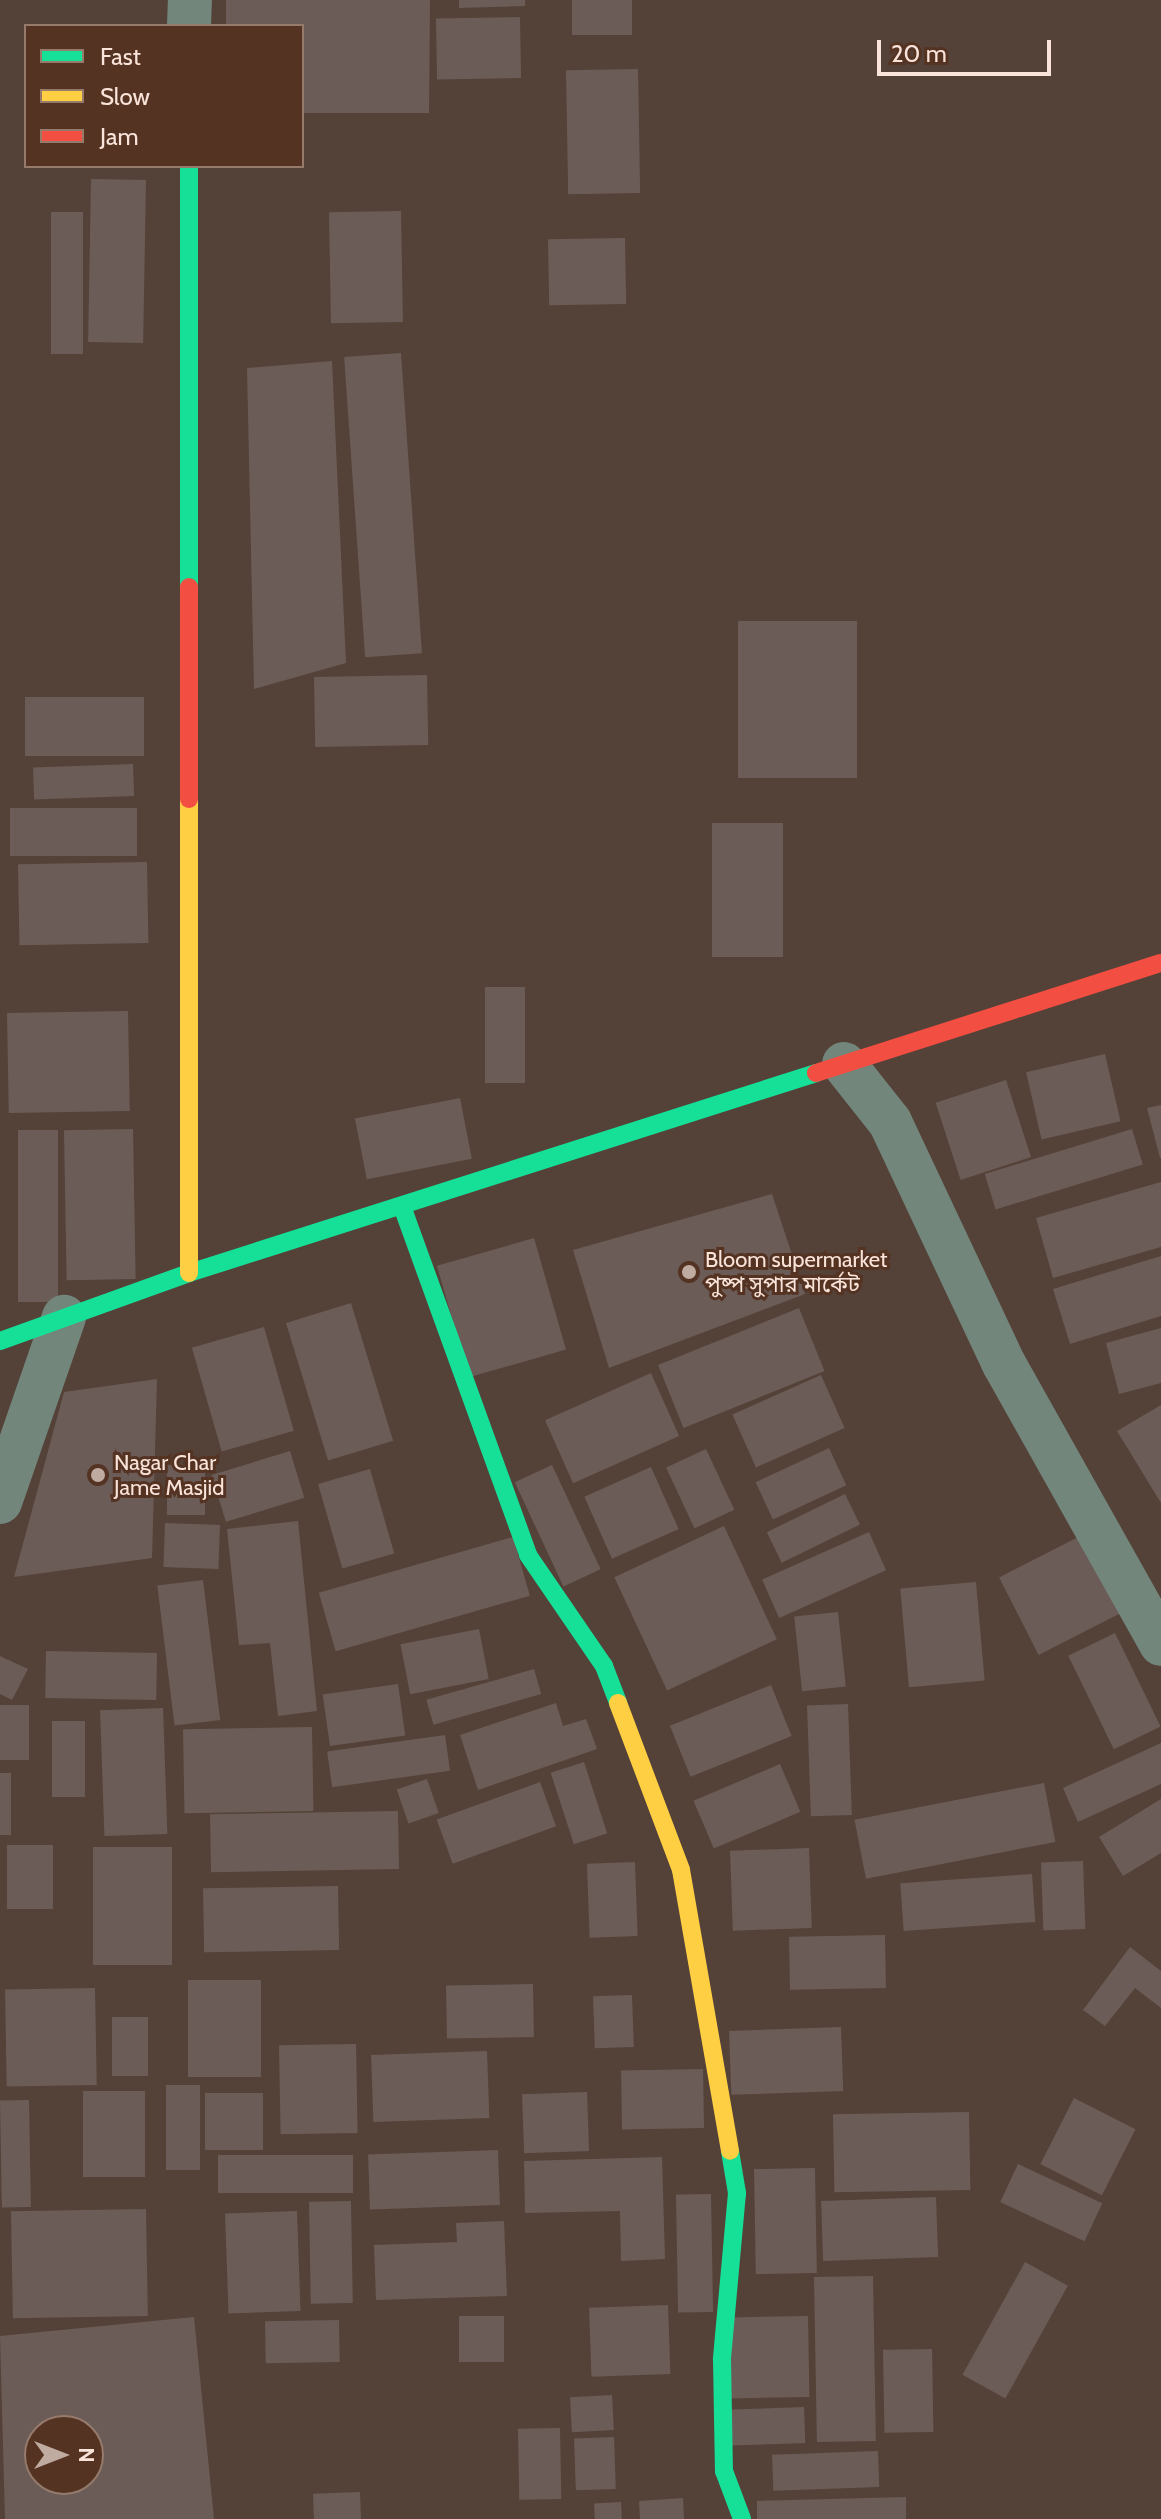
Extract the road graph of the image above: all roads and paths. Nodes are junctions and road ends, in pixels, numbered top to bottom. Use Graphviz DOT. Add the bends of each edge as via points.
graph roads {
  1 [pos="190,0"];
  2 [pos="189,24"];
  3 [pos="189,168"];
  4 [pos="1161,963"];
  5 [pos="844,1064"];
  6 [pos="403,1209"];
  7 [pos="189,1273"];
  8 [pos="64,1317"];
  9 [pos="0,1341"];
  10 [pos="0,1502"];
  11 [pos="1161,1644"];
  12 [pos="742,2519"];
  1 -- 2 [label="street"];
  3 -- 7 [label="street"];
  4 -- 5 [label="street"];
  5 -- 6 [label="street"];
  5 -- 11 [label="street" via="890,1122 1004,1364"];
  6 -- 7 [label="street"];
  6 -- 12 [label="street" via="528,1555 604,1666 681,1870 737,2193 722,2359 724,2471"];
  7 -- 8 [label="street"];
  8 -- 9 [label="street"];
  8 -- 10 [label="street"];
}
